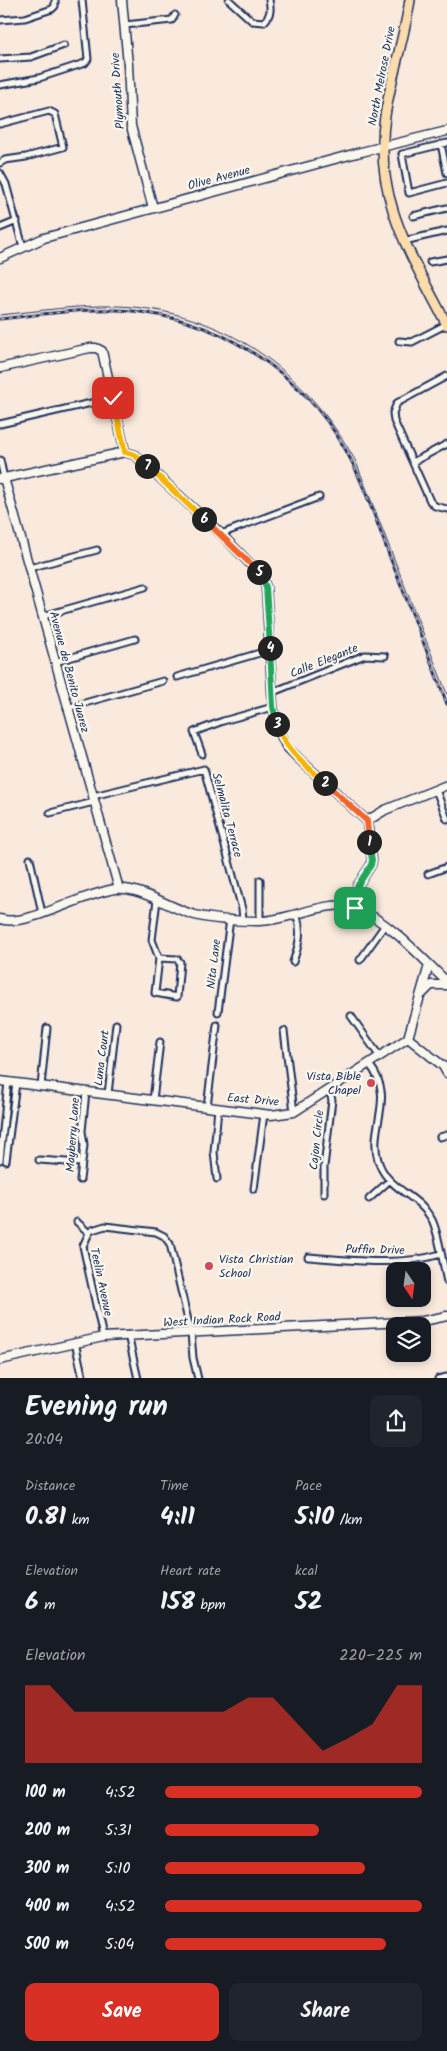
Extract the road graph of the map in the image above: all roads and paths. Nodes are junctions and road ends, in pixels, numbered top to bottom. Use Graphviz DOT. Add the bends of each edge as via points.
graph roads {
  1 [pos="56,0"];
  2 [pos="82,0"];
  3 [pos="122,0"];
  4 [pos="229,0"];
  5 [pos="269,0"];
  6 [pos="410,0"];
  7 [pos="175,15"];
  8 [pos="0,20"];
  9 [pos="125,25"];
  10 [pos="64,46"];
  11 [pos="0,59"];
  12 [pos="0,85"];
  13 [pos="0,124"];
  14 [pos="447,131"];
  15 [pos="447,143"];
  16 [pos="441,144"];
  17 [pos="383,147"];
  18 [pos="0,164"];
  19 [pos="0,173"];
  20 [pos="447,173"];
  21 [pos="447,184"];
  22 [pos="153,208"];
  23 [pos="447,208"];
  24 [pos="413,216"];
  25 [pos="17,221"];
  26 [pos="0,228"];
  27 [pos="447,231"];
  28 [pos="403,241"];
  29 [pos="23,247"];
  30 [pos="0,258"];
  31 [pos="447,259"];
  32 [pos="430,262"];
  33 [pos="447,324"];
  34 [pos="399,341"];
  35 [pos="0,368"];
  36 [pos="447,376"];
  37 [pos="113,398"];
  38 [pos="0,424"];
  39 [pos="447,444"];
  40 [pos="125,452"];
  41 [pos="0,460"];
  42 [pos="413,462"];
  43 [pos="2,478"];
  44 [pos="319,497"];
  45 [pos="438,508"];
  46 [pos="447,509"];
  47 [pos="436,515"];
  48 [pos="221,534"];
  49 [pos="97,550"];
  50 [pos="29,568"];
  51 [pos="145,587"];
  52 [pos="42,616"];
  53 [pos="135,639"];
  54 [pos="270,650"];
  55 [pos="384,656"];
  56 [pos="55,662"];
  57 [pos="177,677"];
  58 [pos="163,681"];
  59 [pos="273,692"];
  60 [pos="273,707"];
  61 [pos="67,708"];
  62 [pos="202,754"];
  63 [pos="447,785"];
  64 [pos="436,790"];
  65 [pos="93,799"];
  66 [pos="50,813"];
  67 [pos="447,820"];
  68 [pos="367,821"];
  69 [pos="30,859"];
  70 [pos="447,867"];
  71 [pos="428,874"];
  72 [pos="260,880"];
  73 [pos="119,888"];
  74 [pos="157,900"];
  75 [pos="349,907"];
  76 [pos="42,913"];
  77 [pos="297,916"];
  78 [pos="0,919"];
  79 [pos="230,919"];
  80 [pos="243,920"];
  81 [pos="260,921"];
  82 [pos="385,925"];
  83 [pos="159,958"];
  84 [pos="360,960"];
  85 [pos="293,962"];
  86 [pos="429,965"];
  87 [pos="447,983"];
  88 [pos="420,996"];
  89 [pos="218,1012"];
  90 [pos="351,1016"];
  91 [pos="116,1024"];
  92 [pos="217,1025"];
  93 [pos="46,1028"];
  94 [pos="284,1031"];
  95 [pos="408,1038"];
  96 [pos="160,1042"];
  97 [pos="380,1057"];
  98 [pos="368,1064"];
  99 [pos="447,1073"];
  100 [pos="8,1082"];
  101 [pos="41,1086"];
  102 [pos="329,1089"];
  103 [pos="86,1092"];
  104 [pos="108,1094"];
  105 [pos="153,1100"];
  106 [pos="207,1107"];
  107 [pos="218,1108"];
  108 [pos="294,1112"];
  109 [pos="264,1114"];
  110 [pos="447,1135"];
  111 [pos="440,1137"];
  112 [pos="39,1160"];
  113 [pos="3,1161"];
  114 [pos="81,1163"];
  115 [pos="217,1179"];
  116 [pos="80,1180"];
  117 [pos="389,1181"];
  118 [pos="254,1188"];
  119 [pos="324,1194"];
  120 [pos="369,1199"];
  121 [pos="77,1222"];
  122 [pos="89,1233"];
  123 [pos="441,1254"];
  124 [pos="308,1258"];
  125 [pos="447,1282"];
  126 [pos="447,1316"];
  127 [pos="191,1333"];
  128 [pos="128,1335"];
  129 [pos="102,1337"];
  130 [pos="75,1342"];
  131 [pos="0,1360"];
  132 [pos="447,1377"];
  133 [pos="83,1378"];
  134 [pos="138,1378"];
  135 [pos="198,1378"];
  136 [pos="438,1378"];
  1 -- 8 [label="street" via="52,10 25,18"];
  2 -- 12 [label="street" via="88,59 85,63 39,78"];
  3 -- 9 [label="street, Plymouth Drive"];
  4 -- 5 [label="street" via="257,23 264,22 269,16"];
  6 -- 17 [label="main road, North Melrose Drive" via="385,116"];
  7 -- 9 [label="street" via="172,20"];
  9 -- 22 [label="street, Plymouth Drive" via="131,126"];
  10 -- 11 [label="street" via="31,57"];
  13 -- 18 [label="street" via="49,111 55,114 63,147 5,160"];
  14 -- 17 [label="street, Olive Avenue"];
  15 -- 16 [label="street"];
  16 -- 20 [label="street"];
  16 -- 21 [label="street" via="402,154 409,193"];
  17 -- 22 [label="street, Olive Avenue"];
  17 -- 28 [label="main road, North Melrose Drive" via="387,186"];
  19 -- 25 [label="street"];
  22 -- 29 [label="street, Olive Avenue" via="44,238"];
  23 -- 24 [label="street"];
  25 -- 26 [label="street"];
  25 -- 29 [label="street"];
  27 -- 28 [label="street"];
  28 -- 33 [label="main road, North Melrose Drive"];
  29 -- 30 [label="street, Olive Avenue"];
  31 -- 32 [label="street"];
  33 -- 34 [label="street" via="412,342"];
  35 -- 37 [label="street" via="96,348 102,351"];
  36 -- 42 [label="street" via="402,399 393,413"];
  37 -- 38 [label="street"];
  37 -- 40 [label="street"];
  39 -- 42 [label="street"];
  40 -- 43 [label="street"];
  40 -- 48 [label="street" via="135,455"];
  41 -- 43 [label="street, Avenue de Benito Juarez"];
  42 -- 45 [label="street" via="430,501"];
  43 -- 50 [label="street, Avenue de Benito Juarez"];
  44 -- 48 [label="street"];
  45 -- 46 [label="street"];
  45 -- 47 [label="street"];
  48 -- 54 [label="street" via="256,568 263,580"];
  49 -- 50 [label="street"];
  50 -- 52 [label="street, Avenue de Benito Juarez"];
  51 -- 52 [label="street"];
  52 -- 56 [label="street, Avenue de Benito Juarez"];
  53 -- 56 [label="street"];
  54 -- 57 [label="street"];
  54 -- 59 [label="street"];
  55 -- 59 [label="street, Calle Elegante" via="365,655"];
  56 -- 61 [label="street, Avenue de Benito Juarez"];
  58 -- 61 [label="street"];
  59 -- 60 [label="street"];
  60 -- 62 [label="street" via="223,720 194,732"];
  60 -- 68 [label="street" via="286,746"];
  61 -- 65 [label="street, Avenue de Benito Juarez"];
  63 -- 64 [label="street"];
  64 -- 67 [label="street"];
  64 -- 68 [label="street" via="385,810"];
  65 -- 66 [label="street"];
  65 -- 73 [label="street, Avenue de Benito Juarez"];
  65 -- 80 [label="street, Selmalita Terrace" via="204,769"];
  68 -- 75 [label="street" via="371,865"];
  69 -- 76 [label="street"];
  70 -- 71 [label="street"];
  72 -- 81 [label="street"];
  73 -- 74 [label="street"];
  73 -- 76 [label="street" via="100,891"];
  74 -- 79 [label="street" via="194,914"];
  74 -- 83 [label="street" via="152,940"];
  75 -- 77 [label="street" via="328,907"];
  75 -- 82 [label="street"];
  76 -- 78 [label="street" via="25,920"];
  77 -- 81 [label="street"];
  77 -- 85 [label="street" via="299,944"];
  79 -- 80 [label="street"];
  79 -- 89 [label="street, Nita Lane"];
  80 -- 81 [label="street"];
  82 -- 84 [label="street"];
  82 -- 86 [label="street"];
  83 -- 83 [label="street" via="155,993 177,996 181,963 178,959"];
  86 -- 87 [label="street"];
  86 -- 88 [label="street"];
  87 -- 88 [label="street" via="431,985"];
  88 -- 95 [label="street"];
  90 -- 97 [label="street"];
  91 -- 104 [label="street, Luna Court"];
  92 -- 106 [label="street"];
  93 -- 101 [label="street"];
  94 -- 108 [label="street"];
  95 -- 97 [label="street, East Drive"];
  95 -- 99 [label="street" via="443,1066"];
  96 -- 105 [label="street"];
  97 -- 98 [label="street, East Drive"];
  98 -- 102 [label="street, East Drive"];
  98 -- 117 [label="street" via="380,1083 382,1098 377,1155 381,1171"];
  100 -- 101 [label="street, East Drive"];
  100 -- 113 [label="street"];
  101 -- 103 [label="street, East Drive"];
  102 -- 108 [label="street, East Drive"];
  102 -- 119 [label="street, Cajon Circle" via="332,1100"];
  103 -- 104 [label="street, East Drive"];
  103 -- 114 [label="street, Mayberry Lane"];
  104 -- 105 [label="street, East Drive"];
  105 -- 106 [label="street, East Drive"];
  106 -- 107 [label="street, East Drive"];
  107 -- 109 [label="street, East Drive"];
  107 -- 115 [label="street" via="214,1152"];
  108 -- 109 [label="street, East Drive"];
  109 -- 118 [label="street"];
  110 -- 111 [label="street"];
  112 -- 114 [label="street"];
  114 -- 116 [label="street, Mayberry Lane"];
  117 -- 120 [label="street"];
  117 -- 123 [label="street" via="431,1218"];
  121 -- 122 [label="street"];
  122 -- 127 [label="street" via="105,1226 156,1232 164,1236 170,1244"];
  122 -- 129 [label="street, Teelin Avenue" via="83,1246"];
  123 -- 124 [label="street, Puffin Drive" via="397,1262"];
  123 -- 125 [label="street"];
  126 -- 127 [label="street, West Indian Rock Road" via="423,1321"];
  127 -- 128 [label="street, West Indian Rock Road"];
  127 -- 135 [label="street"];
  128 -- 129 [label="street, West Indian Rock Road"];
  128 -- 134 [label="street"];
  129 -- 130 [label="street, West Indian Rock Road"];
  130 -- 131 [label="street, West Indian Rock Road"];
  130 -- 133 [label="street"];
  132 -- 136 [label="street"];
}
